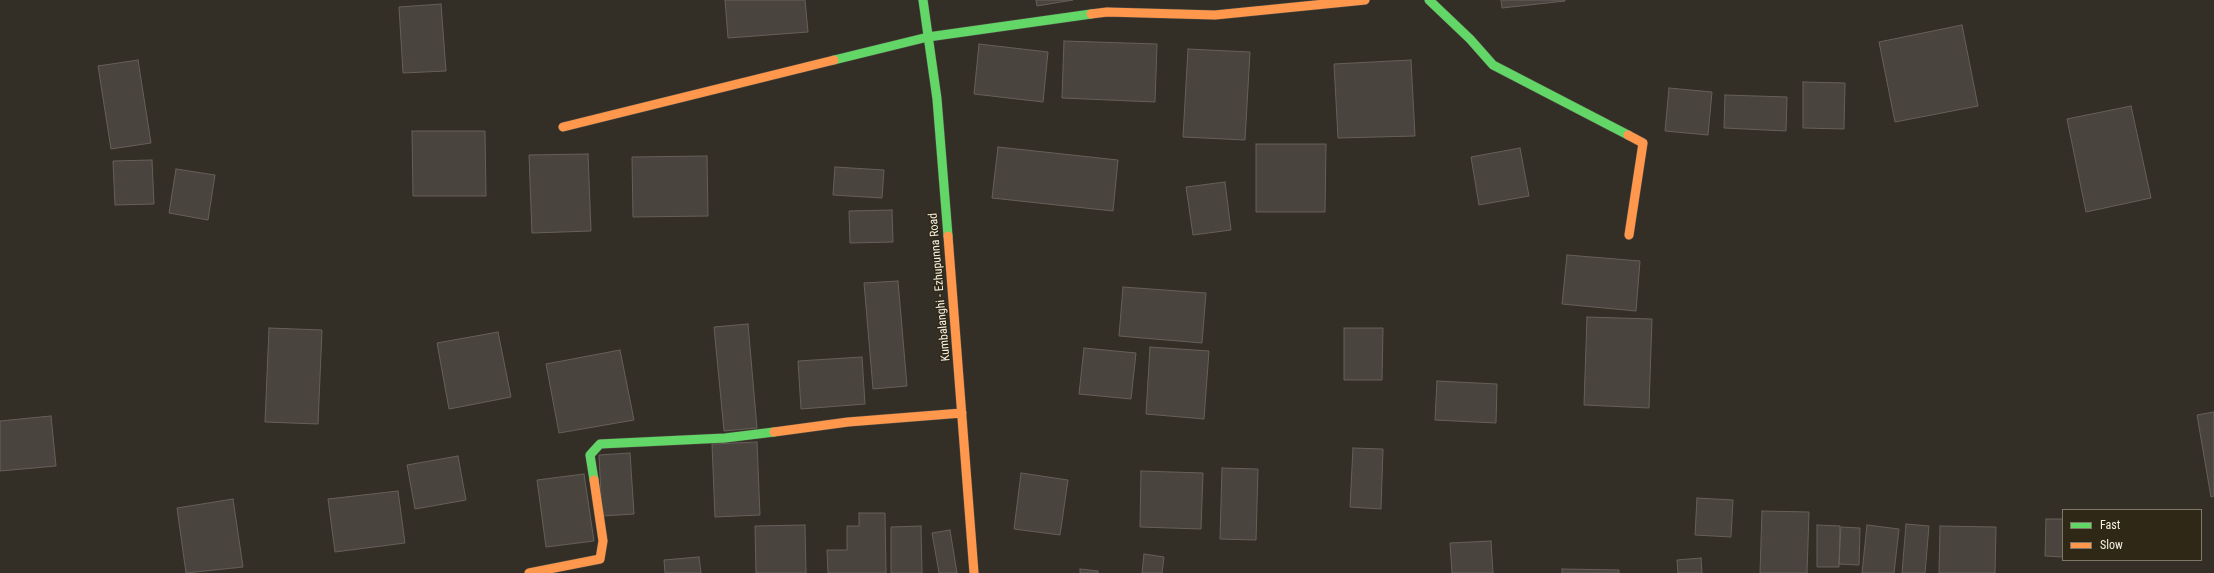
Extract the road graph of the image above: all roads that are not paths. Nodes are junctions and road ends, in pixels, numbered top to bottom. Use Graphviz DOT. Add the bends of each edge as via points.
graph roads {
  1 [pos="923,0"];
  2 [pos="1365,0"];
  3 [pos="1429,0"];
  4 [pos="928,37"];
  5 [pos="563,127"];
  6 [pos="1629,235"];
  7 [pos="962,413"];
  8 [pos="529,573"];
  9 [pos="974,573"];
  1 -- 4 [label="street, Kumbalanghi - Ezhupunna Road"];
  2 -- 4 [label="street" via="1215,15 1107,12"];
  3 -- 6 [label="street" via="1493,65 1643,143"];
  4 -- 5 [label="street"];
  4 -- 7 [label="street, Kumbalanghi - Ezhupunna Road" via="937,99"];
  7 -- 8 [label="street" via="848,422 725,438 600,444 590,455 603,541 600,559"];
  7 -- 9 [label="street, Kumbalanghi - Ezhupunna Road"];
}
